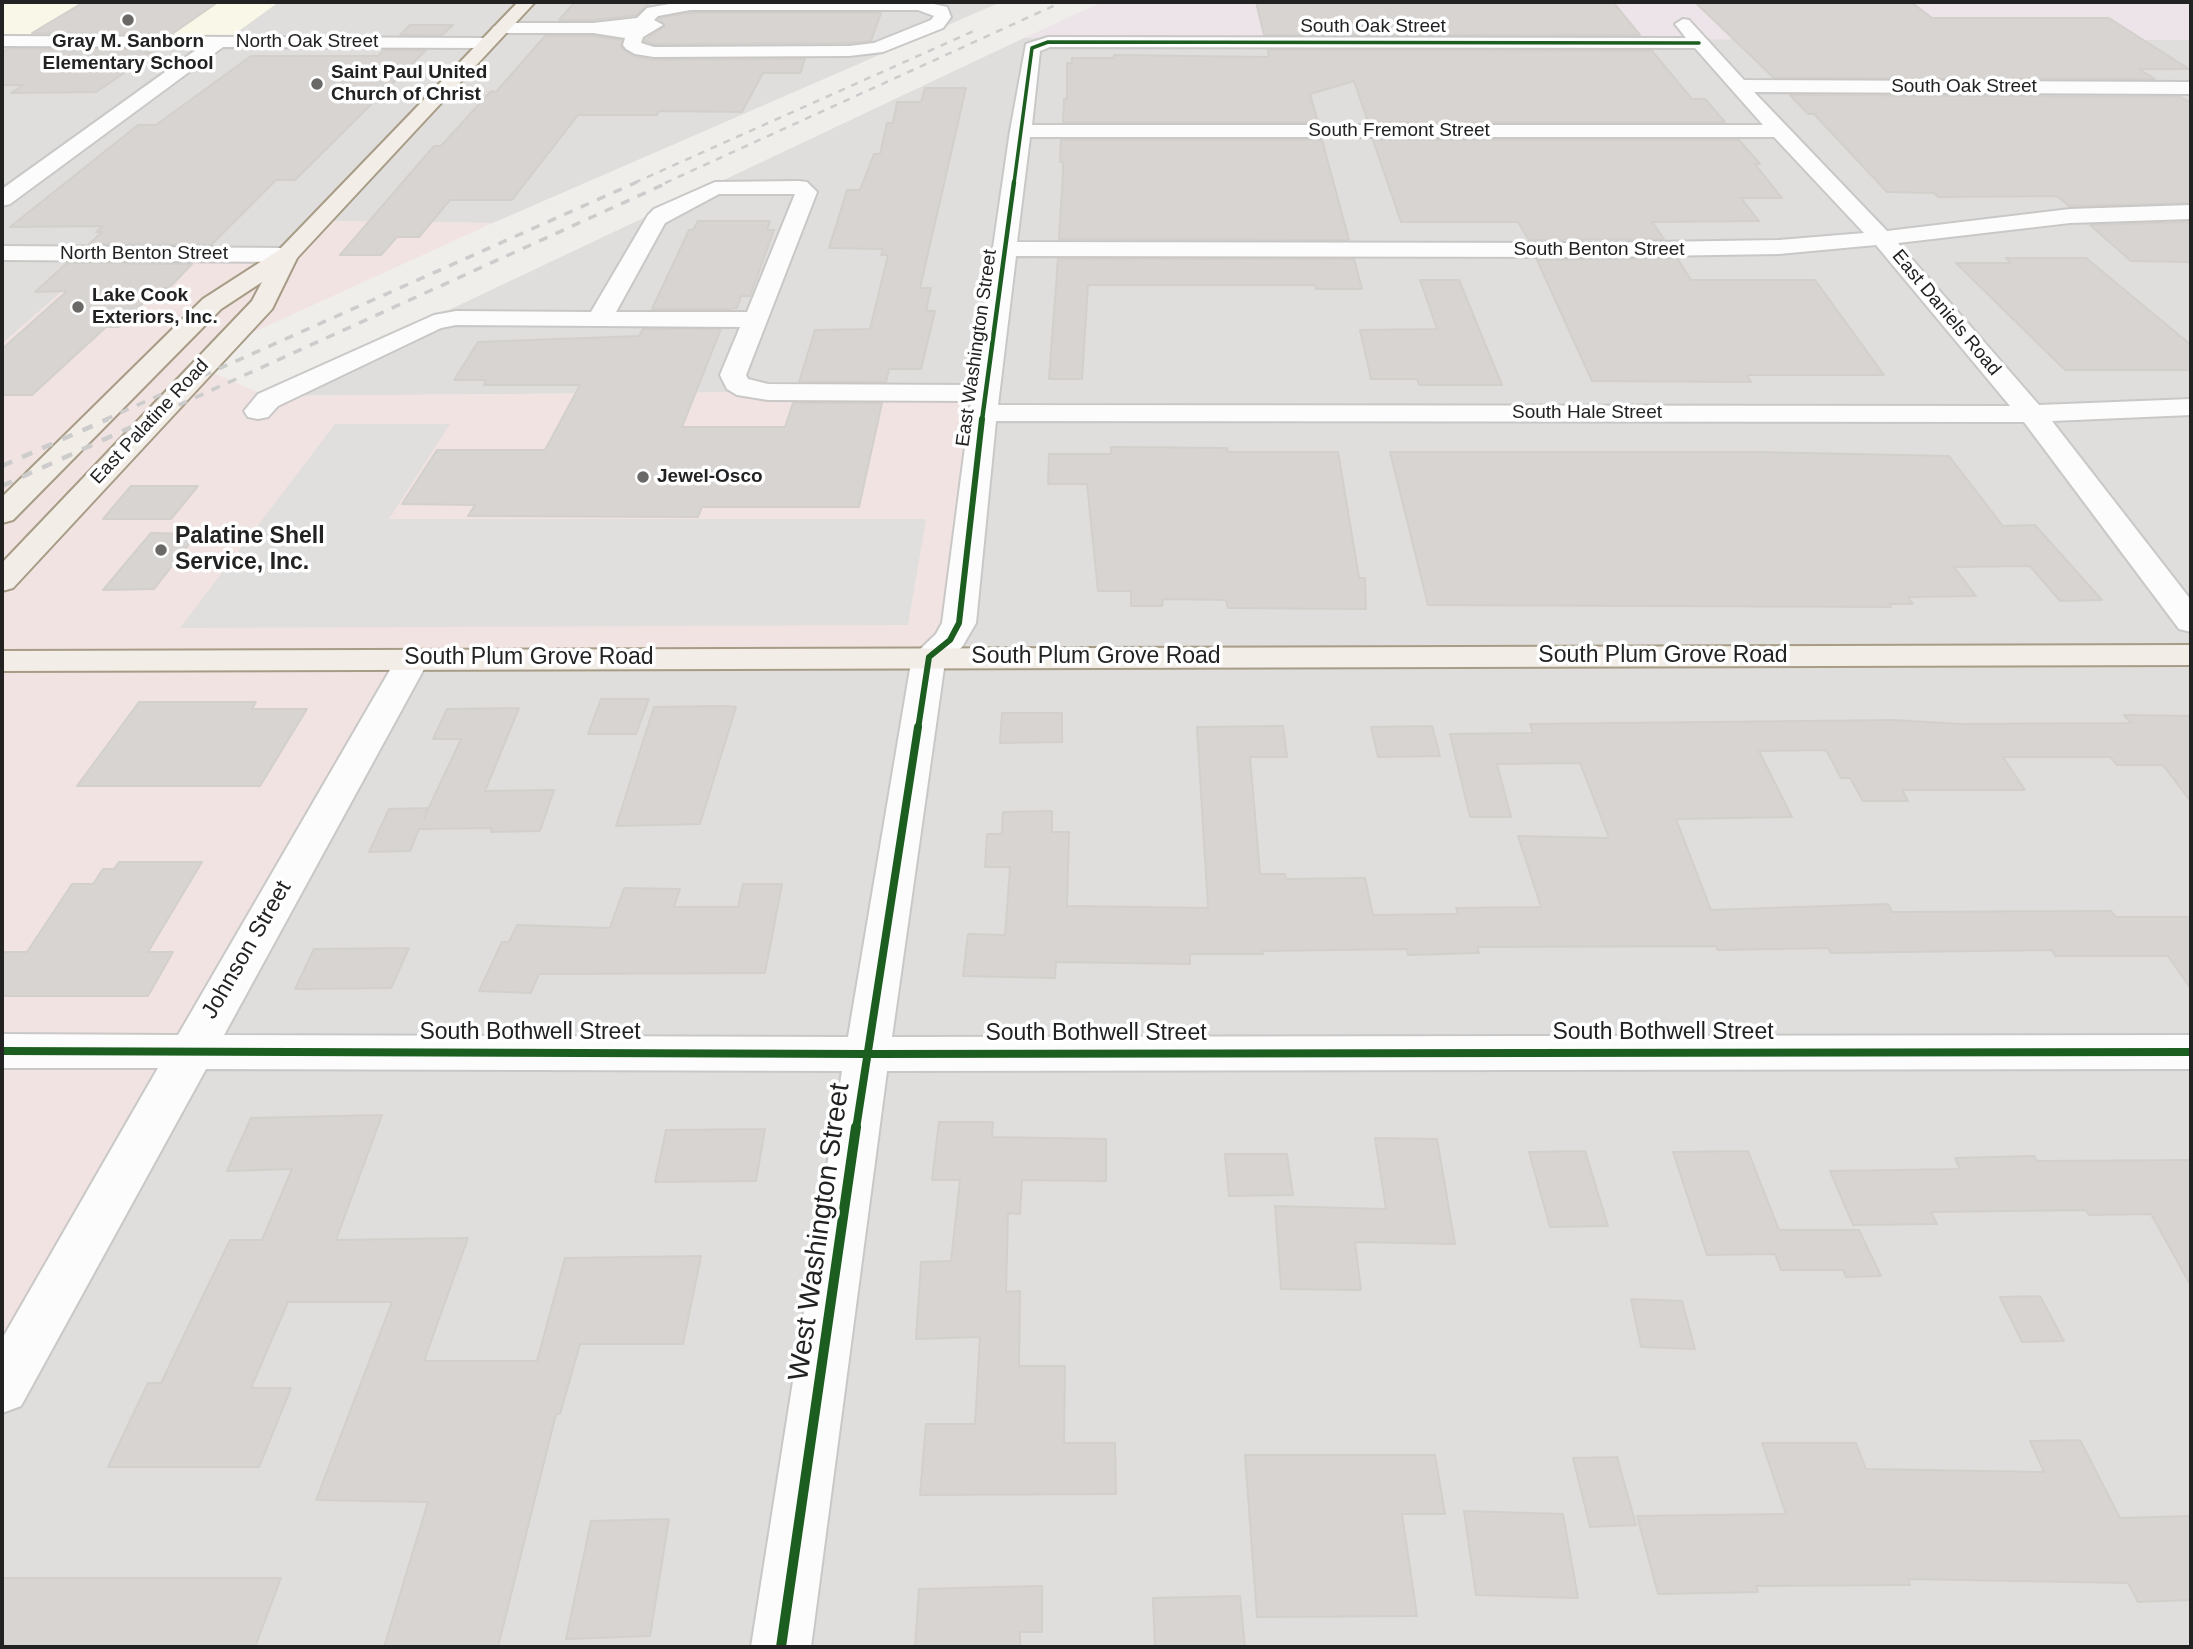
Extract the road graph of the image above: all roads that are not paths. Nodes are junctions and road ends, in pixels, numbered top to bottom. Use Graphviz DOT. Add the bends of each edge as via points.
graph roads {
  1 [pos="527,2"];
  2 [pos="1681,22"];
  3 [pos="638,27"];
  4 [pos="501,28"];
  5 [pos="2,41"];
  6 [pos="220,41"];
  7 [pos="1048,42"];
  8 [pos="486,43"];
  9 [pos="1699,43"];
  10 [pos="1738,86"];
  11 [pos="2191,88"];
  12 [pos="1020,131"];
  13 [pos="1779,131"];
  14 [pos="2,200"];
  15 [pos="2191,212"];
  16 [pos="1882,238"];
  17 [pos="1006,249"];
  18 [pos="2,253"];
  19 [pos="287,255"];
  20 [pos="756,319"];
  21 [pos="599,320"];
  22 [pos="984,403"];
  23 [pos="2191,407"];
  24 [pos="258,411"];
  25 [pos="2032,414"];
  26 [pos="2,514"];
  27 [pos="2,581"];
  28 [pos="2191,622"];
  29 [pos="2191,655"];
  30 [pos="929,657"];
  31 [pos="413,658"];
  32 [pos="2,661"];
  33 [pos="2,1051"];
  34 [pos="190,1051"];
  35 [pos="2191,1052"];
  36 [pos="867,1054"];
  37 [pos="2,1389"];
  38 [pos="781,1647"];
  1 -- 4 [label="main road, East Palatine Road"];
  2 -- 9 [label="street, East Daniels Road"];
  3 -- 3 [label="street" via="653,12 690,5 918,5 941,11 943,17 937,24 863,51 654,52 632,45"];
  3 -- 4 [label="street" via="614,23 593,28"];
  4 -- 8 [label="main road, East Palatine Road"];
  5 -- 6 [label="street, North Oak Street"];
  6 -- 8 [label="street, North Oak Street"];
  6 -- 14 [label="street"];
  7 -- 9 [label="street, South Oak Street"];
  7 -- 12 [label="street, East Washington Street" via="1030,51"];
  8 -- 19 [label="main road, East Palatine Road"];
  9 -- 10 [label="street, East Daniels Road"];
  10 -- 11 [label="street, South Oak Street"];
  10 -- 13 [label="street, East Daniels Road"];
  12 -- 13 [label="street, South Fremont Street"];
  12 -- 17 [label="street, East Washington Street"];
  13 -- 16 [label="street, East Daniels Road"];
  15 -- 16 [label="street, South Benton Street" via="2070,216"];
  16 -- 17 [label="street, South Benton Street" via="1779,247 1592,250"];
  16 -- 25 [label="street, East Daniels Road"];
  17 -- 22 [label="street, East Washington Street"];
  18 -- 19 [label="street, North Benton Street"];
  19 -- 26 [label="main road, East Palatine Road" via="212,304"];
  19 -- 27 [label="main road, East Palatine Road" via="262,304"];
  20 -- 21 [label="street"];
  20 -- 21 [label="street" via="805,189 715,188 662,214"];
  20 -- 22 [label="street, South Hale Street" via="733,374 736,383 746,389"];
  21 -- 24 [label="street" via="456,318 434,322 268,400"];
  22 -- 25 [label="street, South Hale Street"];
  22 -- 30 [label="street, East Washington Street" via="959,623 950,640"];
  23 -- 25 [label="street, South Hale Street"];
  25 -- 28 [label="street, East Daniels Road"];
  29 -- 30 [label="main road, South Plum Grove Road"];
  30 -- 31 [label="main road, South Plum Grove Road"];
  30 -- 36 [label="street, West Washington Street"];
  31 -- 32 [label="main road, South Plum Grove Road"];
  31 -- 34 [label="street, Johnson Street"];
  33 -- 34 [label="street, South Bothwell Street"];
  34 -- 36 [label="street, South Bothwell Street"];
  34 -- 37 [label="street, Johnson Street"];
  35 -- 36 [label="street, South Bothwell Street"];
  36 -- 38 [label="street, West Washington Street"];
}
